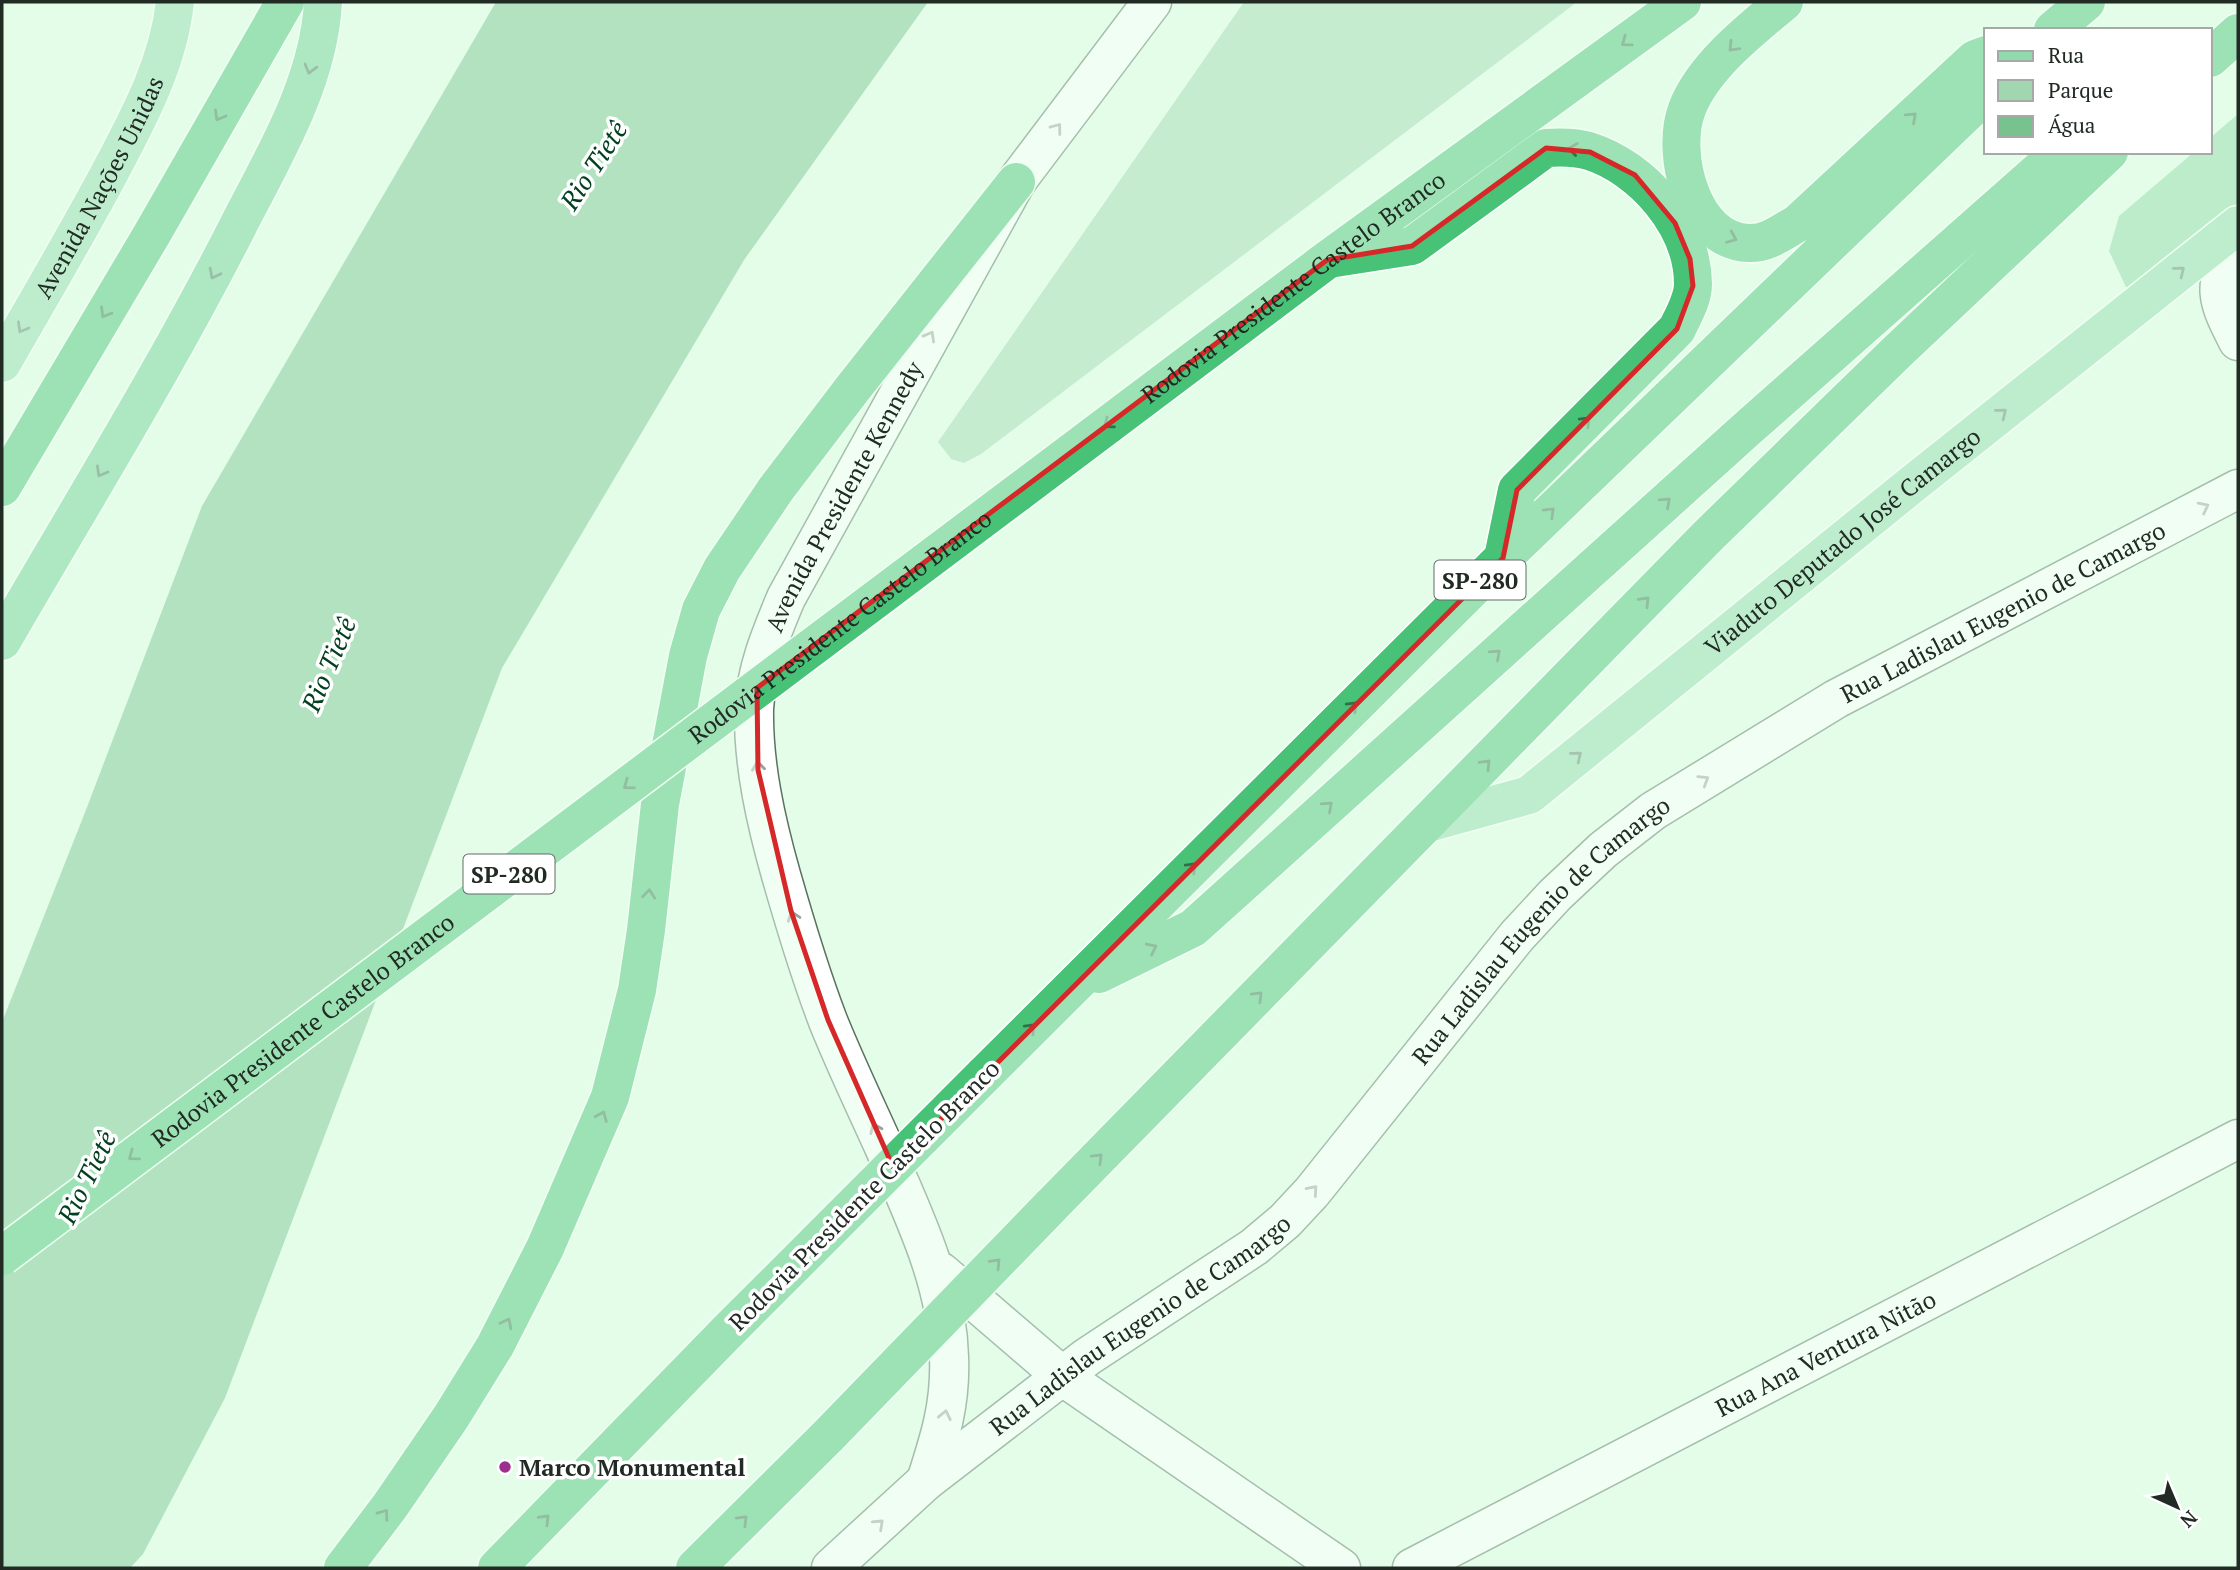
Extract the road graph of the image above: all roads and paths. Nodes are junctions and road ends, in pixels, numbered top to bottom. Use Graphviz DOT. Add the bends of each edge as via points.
graph roads {
  1 [pos="175,2"];
  2 [pos="285,2"];
  3 [pos="323,2"];
  4 [pos="1152,2"];
  5 [pos="1682,2"];
  6 [pos="1784,2"];
  7 [pos="2086,2"];
  8 [pos="2055,28"];
  9 [pos="2238,33"];
  10 [pos="1984,56"];
  11 [pos="2212,56"];
  12 [pos="1984,95"];
  13 [pos="2058,154"];
  14 [pos="2107,154"];
  15 [pos="1016,182"];
  16 [pos="2238,225"];
  17 [pos="2238,246"];
  18 [pos="1327,260"];
  19 [pos="2238,341"];
  20 [pos="2,363"];
  21 [pos="2,487"];
  22 [pos="2238,489"];
  23 [pos="1503,558"];
  24 [pos="2,641"];
  25 [pos="1428,822"];
  26 [pos="1069,989"];
  27 [pos="2238,1139"];
  28 [pos="2,1256"];
  29 [pos="932,1264"];
  30 [pos="1062,1376"];
  31 [pos="926,1481"];
  32 [pos="343,1568"];
  33 [pos="497,1568"];
  34 [pos="695,1568"];
  35 [pos="831,1568"];
  36 [pos="1341,1568"];
  37 [pos="1412,1568"];
  1 -- 20 [label="main road, Avenida Nações Unidas, one-way" via="166,50 146,104"];
  2 -- 21 [label="highway, one-way"];
  3 -- 24 [label="highway, one-way" via="309,74 279,147 202,297"];
  15 -- 4 [label="main road, Avenida Presidente Kennedy, one-way"];
  5 -- 18 [label="highway, Rodovia Presidente Castelo Branco / SP-280, one-way"];
  6 -- 10 [label="highway, one-way" via="1731,48 1705,80 1688,108 1680,136 1682,167 1697,208 1731,240 1762,242 1798,223 1975,59"];
  7 -- 8 [label="highway"];
  9 -- 11 [label="highway"];
  23 -- 12 [label="highway, Rodovia Presidente Castelo Branco / SP-280, one-way"];
  26 -- 13 [label="highway, one-way" via="1193,928"];
  25 -- 14 [label="highway, one-way" via="1708,536"];
  29 -- 15 [label="main road, Avenida Presidente Kennedy, one-way" via="828,1020 791,911 769,833 754,708 768,639 786,598"];
  32 -- 15 [label="highway, one-way" via="451,1417 495,1346 545,1248 610,1097 637,990 660,804 701,610 722,569 776,489"];
  25 -- 16 [label="main road, Viaduto Deputado José Camargo, one-way" via="1529,795"];
  17 -- 19 [label="main road" via="2220,280 2221,309"];
  23 -- 18 [label="highway, one-way" via="1517,490 1676,330 1693,286 1690,259 1675,223 1635,175 1590,152 1546,148 1412,246"];
  18 -- 28 [label="highway, Rodovia Presidente Castelo Branco / SP-280, one-way, bridge"];
  30 -- 22 [label="main road, Rua Ladislau Eugenio de Camargo, one-way" via="1198,1286 1285,1221 1517,936 1603,850 1653,811 1836,699"];
  26 -- 23 [label="highway, Rodovia Presidente Castelo Branco / SP-280, one-way"];
  34 -- 25 [label="highway, one-way, bridge"];
  33 -- 26 [label="highway, Rodovia Presidente Castelo Branco / SP-280, one-way, bridge"];
  27 -- 37 [label="main road, Rua Ana Ventura Nitão"];
  29 -- 30 [label="main road"];
  31 -- 29 [label="main road, Avenida Presidente Kennedy, one-way" via="949,1399 942,1299"];
  30 -- 31 [label="main road, Rua Ladislau Eugenio de Camargo"];
  30 -- 36 [label="main road"];
  35 -- 31 [label="main road, one-way"];
}
